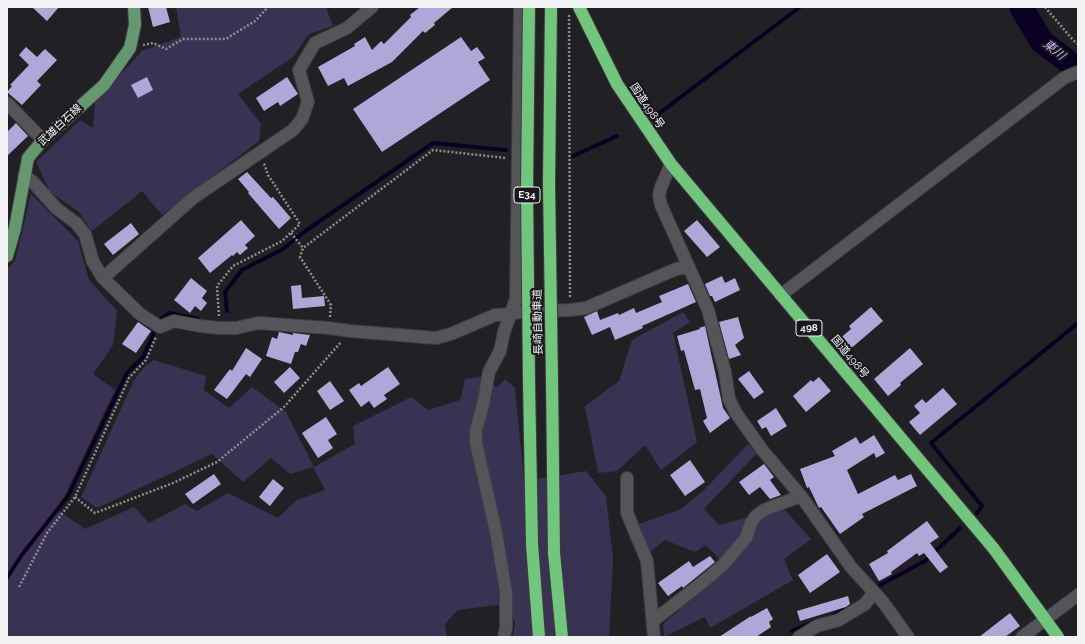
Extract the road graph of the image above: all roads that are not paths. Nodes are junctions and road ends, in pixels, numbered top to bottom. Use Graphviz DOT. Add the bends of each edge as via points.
graph roads {
  1 [pos="134,7"];
  2 [pos="372,7"];
  3 [pos="520,7"];
  4 [pos="529,7"];
  5 [pos="551,7"];
  6 [pos="579,7"];
  7 [pos="1078,72"];
  8 [pos="7,103"];
  9 [pos="43,140"];
  10 [pos="671,164"];
  11 [pos="24,176"];
  12 [pos="7,256"];
  13 [pos="689,267"];
  14 [pos="103,278"];
  15 [pos="781,295"];
  16 [pos="512,314"];
  17 [pos="627,478"];
  18 [pos="801,496"];
  19 [pos="874,592"];
  20 [pos="1078,595"];
  21 [pos="1046,619"];
  22 [pos="653,620"];
  23 [pos="504,637"];
  24 [pos="539,637"];
  25 [pos="562,637"];
  26 [pos="654,637"];
  27 [pos="799,637"];
  28 [pos="908,637"];
  29 [pos="1022,637"];
  30 [pos="1058,637"];
  1 -- 9 [label="main road, 武雄白石線" via="135,25 130,48 104,85"];
  2 -- 14 [label="street" via="347,28 315,43 299,70 308,102 302,119 294,130 193,198"];
  3 -- 16 [label="street" via="516,299"];
  4 -- 24 [label="highway, 長崎自動車道 / E34, bridge" via="529,382 532,544"];
  5 -- 25 [label="highway, 長崎自動車道 / E34, bridge" via="549,184 554,553"];
  6 -- 10 [label="highway, 国道498号 / 498" via="617,84"];
  7 -- 15 [label="street" via="1064,78"];
  8 -- 9 [label="street"];
  9 -- 11 [label="main road, 武雄白石線" via="28,158"];
  10 -- 13 [label="street" via="661,187 661,205"];
  10 -- 15 [label="highway, 国道498号 / 498"];
  11 -- 12 [label="main road, 武雄白石線" via="15,228"];
  11 -- 14 [label="street" via="85,234 93,262"];
  13 -- 16 [label="street" via="676,269 586,308"];
  13 -- 18 [label="street" via="708,310 725,372 729,399 763,451"];
  14 -- 16 [label="street" via="140,314 160,327 174,321 219,328 236,328 258,323 436,338 495,315"];
  15 -- 21 [label="highway, 国道498号 / 498" via="994,549"];
  16 -- 23 [label="street" via="504,332 500,351 489,372 476,430 476,443 496,532 506,592"];
  17 -- 22 [label="street" via="627,513 647,561"];
  18 -- 19 [label="street" via="851,567"];
  18 -- 22 [label="street" via="764,510 756,516 746,538 723,565"];
  19 -- 27 [label="street" via="865,604 840,620 817,626"];
  19 -- 28 [label="street"];
  20 -- 21 [label="street"];
  21 -- 29 [label="street"];
  21 -- 30 [label="highway, 国道498号 / 498"];
  22 -- 26 [label="street"];
}
